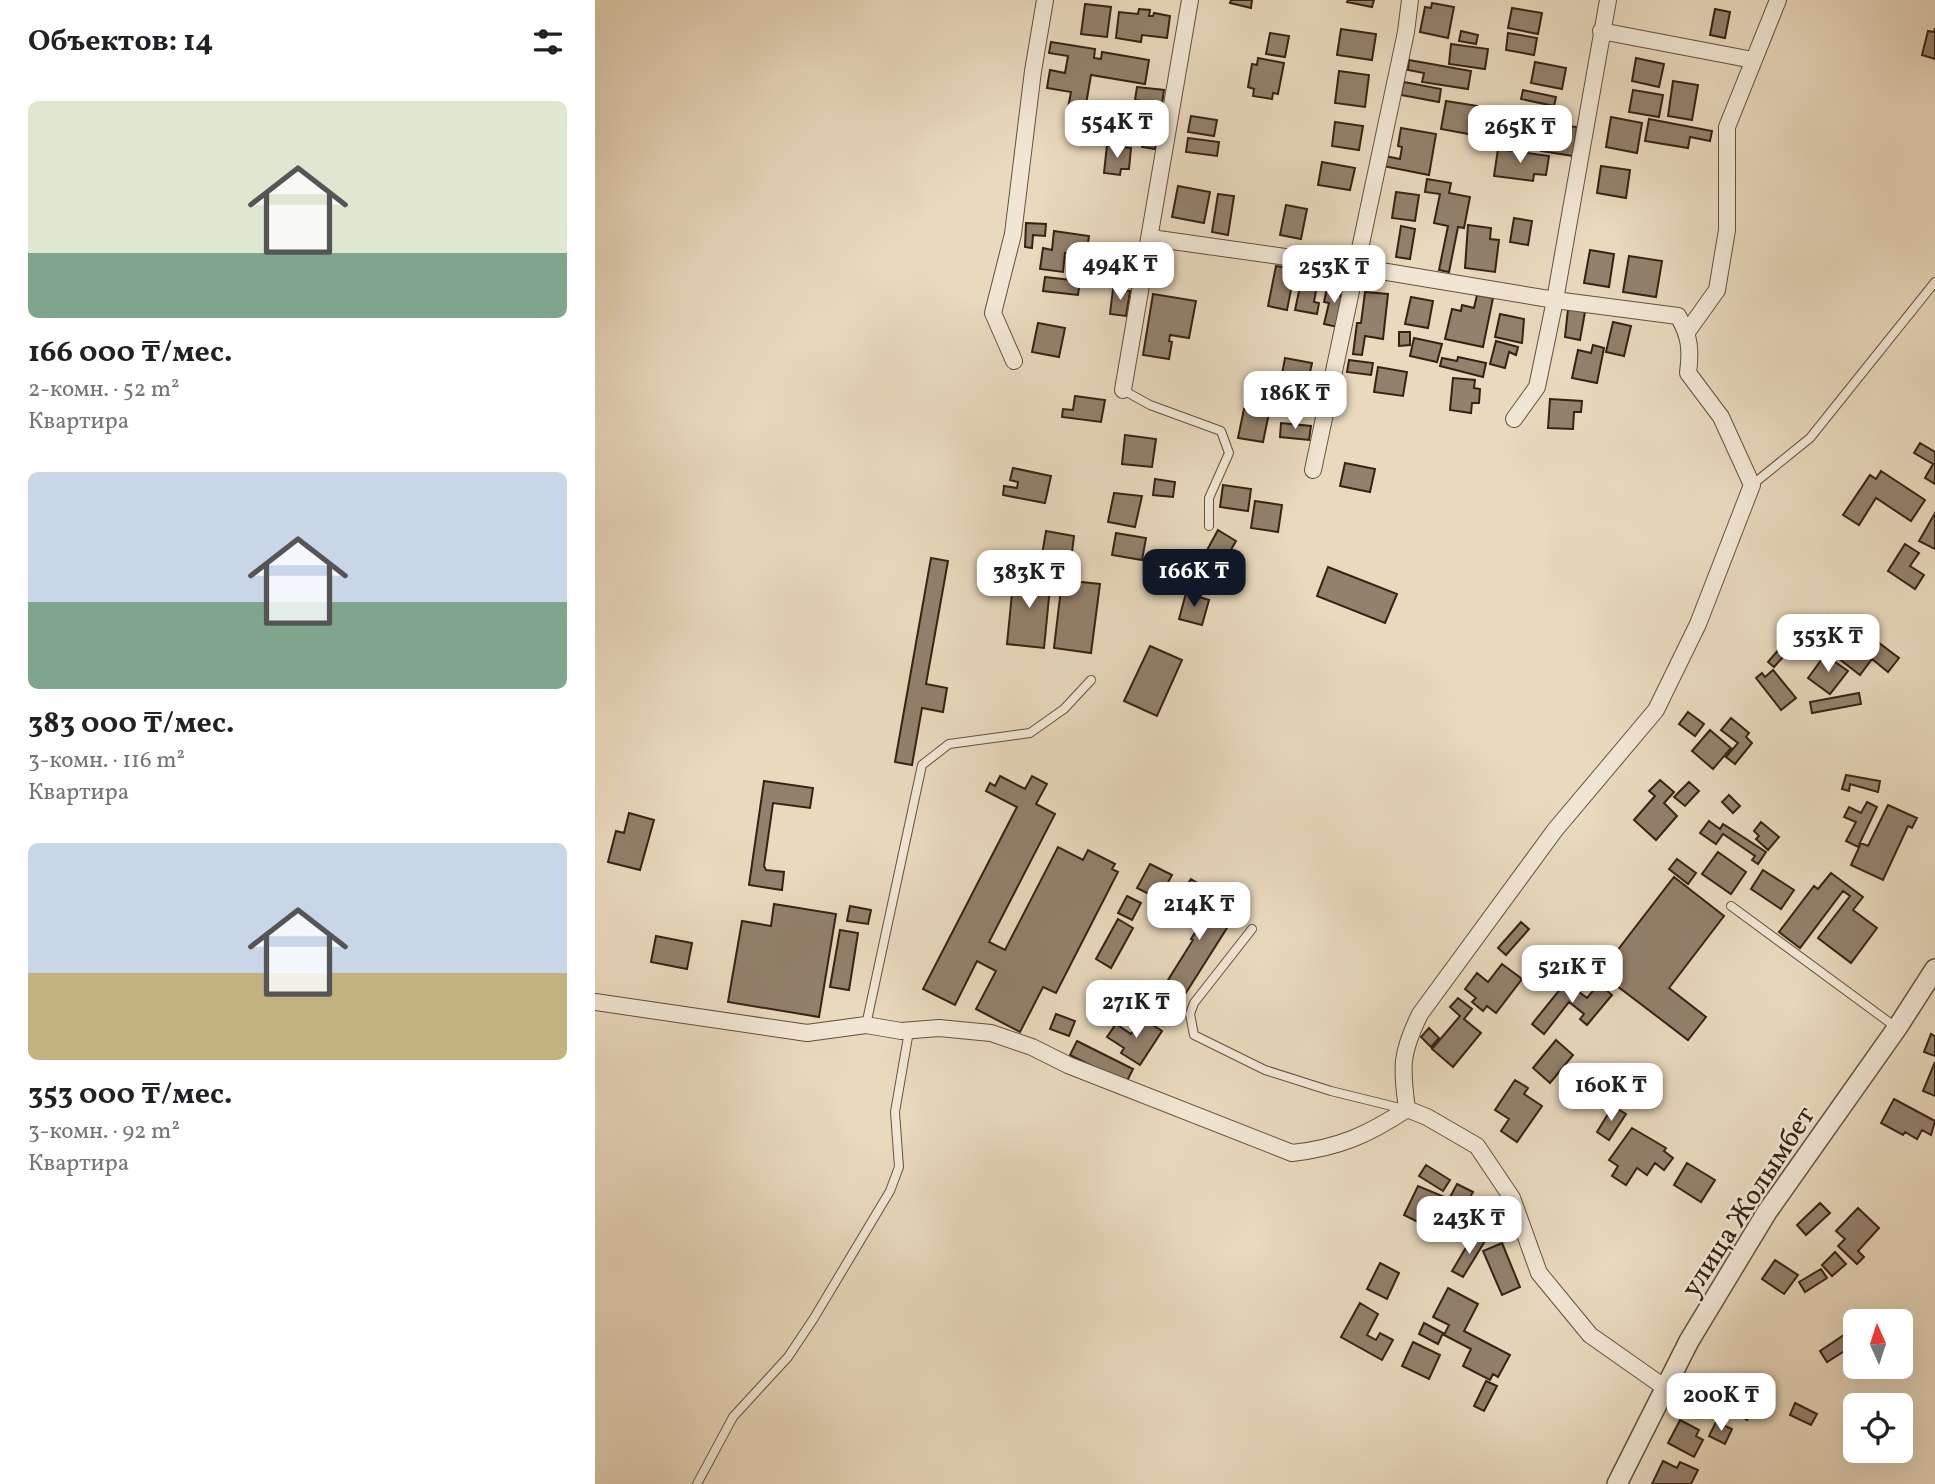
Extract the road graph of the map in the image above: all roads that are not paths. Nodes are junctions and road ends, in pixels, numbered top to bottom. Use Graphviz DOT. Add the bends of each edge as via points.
graph roads {
  1 [pos="1045,0"];
  2 [pos="1190,0"];
  3 [pos="1410,0"];
  4 [pos="1608,0"];
  5 [pos="1778,0"];
  6 [pos="1601,31"];
  7 [pos="1753,60"];
  8 [pos="1151,238"];
  9 [pos="1357,267"];
  10 [pos="1935,282"];
  11 [pos="1555,300"];
  12 [pos="1687,332"];
  13 [pos="1014,361"];
  14 [pos="1123,390"];
  15 [pos="1514,419"];
  16 [pos="1313,470"];
  17 [pos="1752,485"];
  18 [pos="1209,526"];
  19 [pos="1091,680"];
  20 [pos="1731,906"];
  21 [pos="1252,929"];
  22 [pos="1935,969"];
  23 [pos="595,1002"];
  24 [pos="866,1025"];
  25 [pos="1897,1028"];
  26 [pos="909,1031"];
  27 [pos="1407,1109"];
  28 [pos="1664,1387"];
  29 [pos="1617,1480"];
  30 [pos="697,1484"];
  1 -- 13 [label="street" via="1013,234 993,313"];
  2 -- 8 [label="street"];
  3 -- 9 [label="street"];
  4 -- 6 [label="street"];
  5 -- 7 [label="street"];
  6 -- 7 [label="street"];
  6 -- 11 [label="street"];
  7 -- 12 [label="street" via="1727,127 1727,230 1717,290"];
  8 -- 9 [label="street"];
  8 -- 14 [label="street"];
  9 -- 11 [label="street"];
  9 -- 16 [label="street"];
  10 -- 17 [label="lane" via="1810,438"];
  11 -- 12 [label="street" via="1678,316"];
  11 -- 15 [label="street" via="1537,387"];
  12 -- 17 [label="street" via="1691,350 1688,373 1721,417"];
  14 -- 18 [label="lane" via="1221,432 1229,453 1209,498"];
  17 -- 27 [label="street" via="1698,624 1656,710 1556,830 1420,1014 1405,1044 1401,1071"];
  19 -- 24 [label="lane" via="1064,709 1030,733 949,744 922,765"];
  20 -- 25 [label="lane"];
  21 -- 27 [label="lane" via="1194,1003 1190,1014 1194,1035 1265,1070"];
  22 -- 25 [label="street, улица Жолымбет"];
  23 -- 24 [label="street" via="807,1033"];
  24 -- 26 [label="street"];
  25 -- 28 [label="street, улица Жолымбет" via="1767,1212"];
  26 -- 27 [label="street" via="939,1028 991,1033 1292,1153 1319,1150 1372,1132"];
  26 -- 30 [label="lane" via="895,1112 899,1167 890,1191 788,1357 733,1417"];
  27 -- 28 [label="street" via="1477,1146 1512,1198 1539,1273 1590,1335"];
  28 -- 29 [label="street, улица Жолымбет"];
}
